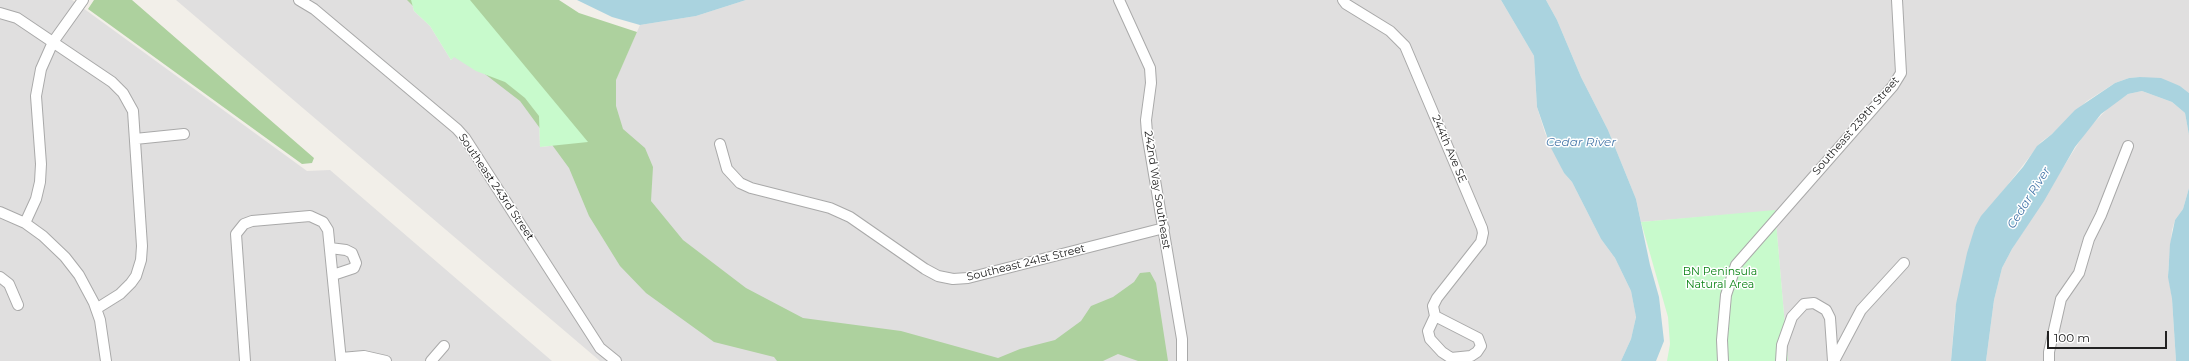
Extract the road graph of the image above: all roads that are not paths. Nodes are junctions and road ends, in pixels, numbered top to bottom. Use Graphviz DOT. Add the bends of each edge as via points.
graph roads {
  1 [pos="83,0"];
  2 [pos="299,0"];
  3 [pos="1119,0"];
  4 [pos="1343,0"];
  5 [pos="1897,0"];
  6 [pos="0,13"];
  7 [pos="53,42"];
  8 [pos="184,134"];
  9 [pos="135,139"];
  10 [pos="720,144"];
  11 [pos="2128,146"];
  12 [pos="0,212"];
  13 [pos="25,223"];
  14 [pos="1164,228"];
  15 [pos="330,248"];
  16 [pos="1904,263"];
  17 [pos="333,275"];
  18 [pos="0,277"];
  19 [pos="18,305"];
  20 [pos="96,309"];
  21 [pos="1435,316"];
  22 [pos="444,346"];
  23 [pos="341,360"];
  24 [pos="106,361"];
  25 [pos="245,361"];
  26 [pos="386,361"];
  27 [pos="431,361"];
  28 [pos="616,361"];
  29 [pos="1182,361"];
  30 [pos="1723,361"];
  31 [pos="1781,361"];
  32 [pos="1833,361"];
  33 [pos="2049,361"];
  1 -- 7 [label="street"];
  2 -- 28 [label="street, Southeast 243rd Street" via="314,9 465,138 600,348"];
  3 -- 14 [label="street, 242nd Way Southeast" via="1150,68 1147,133"];
  4 -- 21 [label="street, 244th Ave SE" via="1390,31 1405,46 1484,234 1481,242 1437,298 1433,306"];
  5 -- 30 [label="street, Southeast 239th Street" via="1901,73 1893,86 1736,265 1726,295"];
  6 -- 7 [label="street" via="17,18"];
  7 -- 9 [label="street" via="112,82 123,93 132,111"];
  7 -- 13 [label="street" via="38,78 36,96 40,182 36,199"];
  8 -- 9 [label="street"];
  9 -- 20 [label="street" via="141,260 131,284"];
  10 -- 14 [label="street, Southeast 241st Street" via="727,169 740,183 830,208 850,217 925,270 938,276 968,278"];
  11 -- 33 [label="street" via="2089,239 2079,273 2060,299"];
  12 -- 13 [label="street"];
  13 -- 20 [label="street" via="65,257 87,289"];
  14 -- 29 [label="street, 242nd Way Southeast" via="1182,339"];
  15 -- 17 [label="street"];
  15 -- 17 [label="street" via="352,253 356,263 354,268"];
  15 -- 25 [label="street" via="328,230 323,222 310,216 252,221 240,228 235,238"];
  16 -- 32 [label="street" via="1861,310"];
  17 -- 23 [label="street"];
  18 -- 19 [label="street" via="9,284"];
  20 -- 24 [label="street" via="103,331"];
  21 -- 21 [label="street, 244th Ave SE" via="1478,338 1480,346 1477,352 1471,356 1451,358 1442,352 1430,339 1428,331"];
  22 -- 27 [label="street"];
  23 -- 26 [label="street" via="364,356"];
  31 -- 32 [label="street" via="1782,345 1792,317 1804,304 1814,303 1826,310 1830,318"];
}
